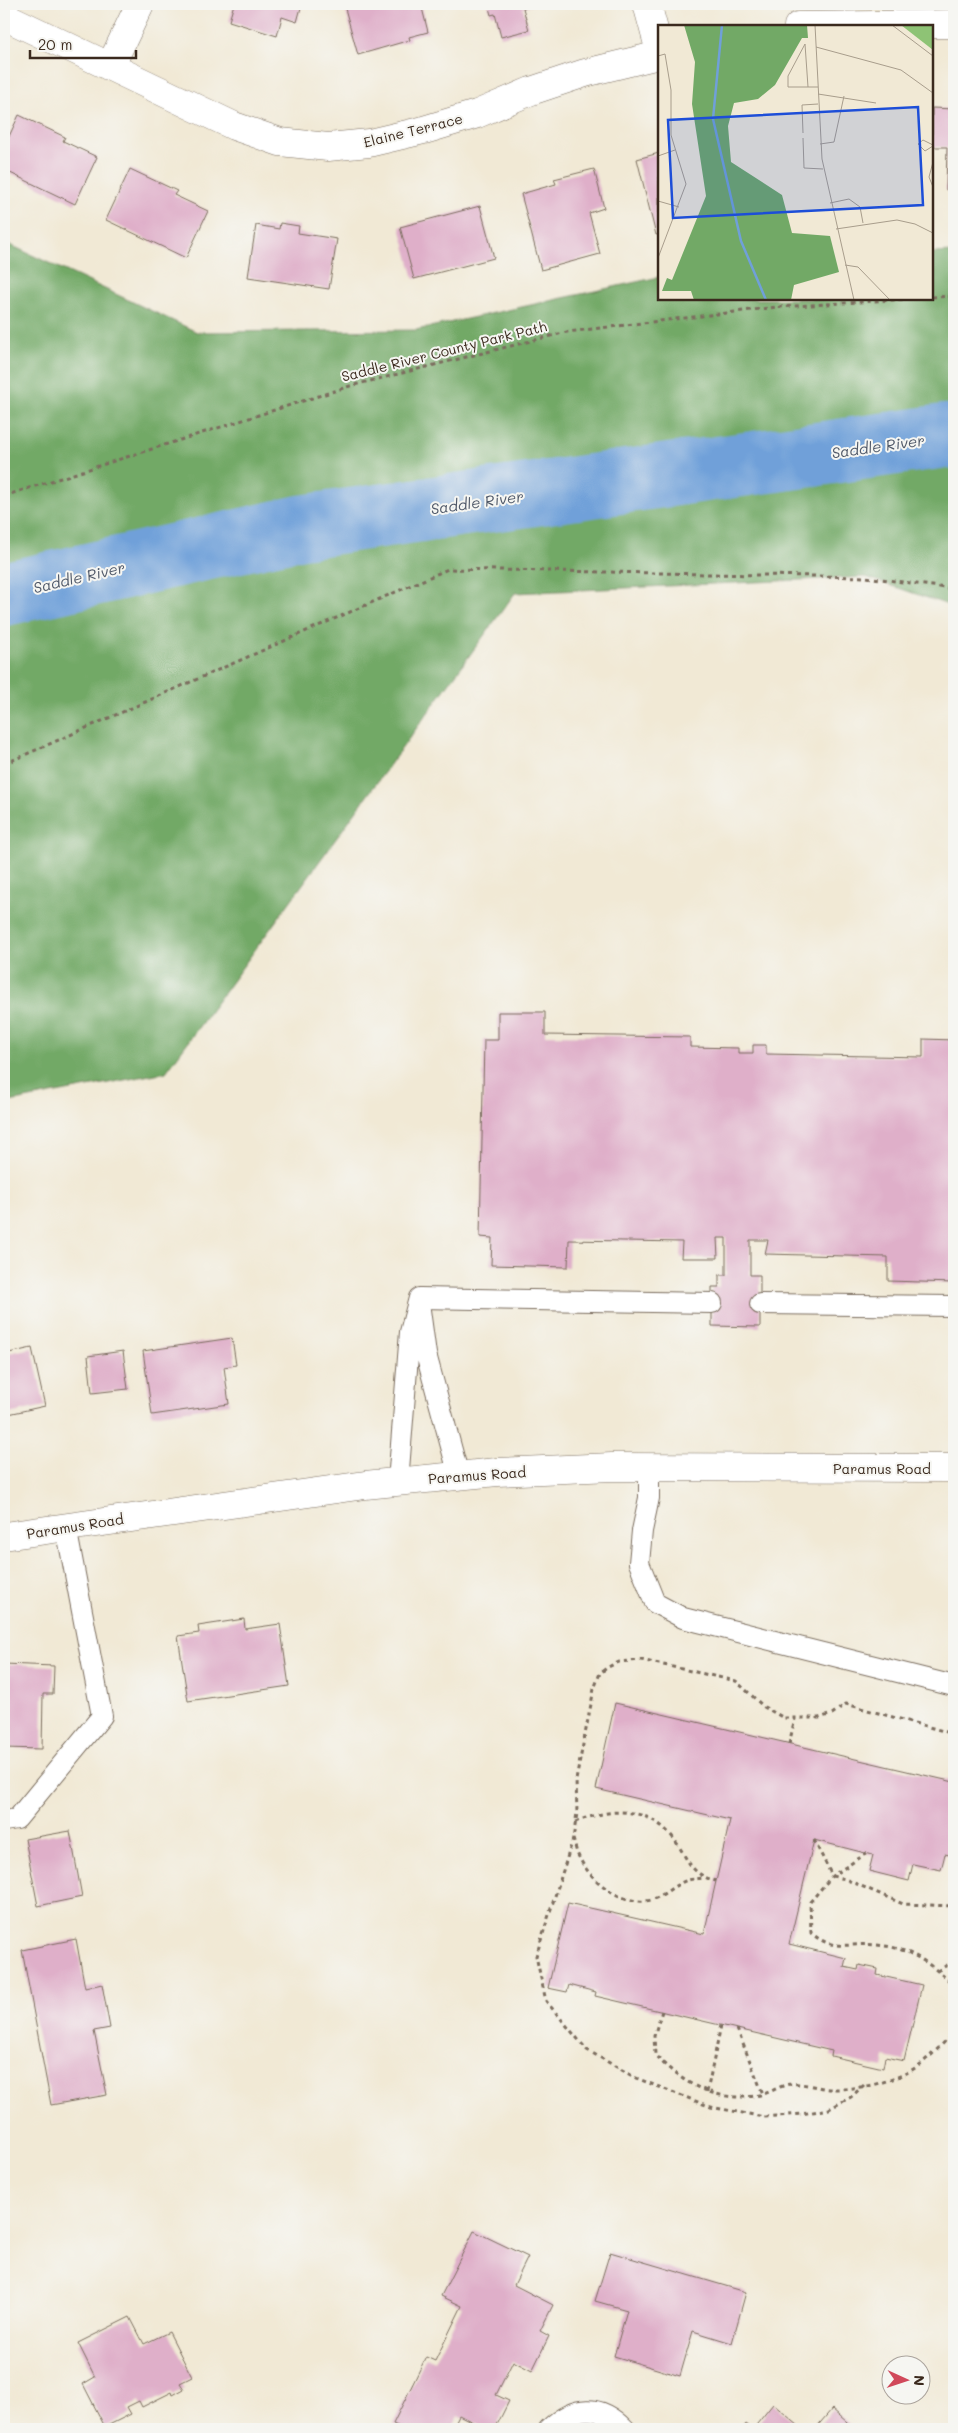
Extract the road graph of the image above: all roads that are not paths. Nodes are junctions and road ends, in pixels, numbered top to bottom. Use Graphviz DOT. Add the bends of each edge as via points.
graph roads {
  1 [pos="140,4"];
  2 [pos="648,4"];
  3 [pos="4,16"];
  4 [pos="954,24"];
  5 [pos="876,25"];
  6 [pos="658,44"];
  7 [pos="658,55"];
  8 [pos="110,67"];
  9 [pos="419,1298"];
  10 [pos="712,1303"];
  11 [pos="760,1304"];
  12 [pos="954,1306"];
  13 [pos="649,1467"];
  14 [pos="954,1468"];
  15 [pos="460,1476"];
  16 [pos="398,1482"];
  17 [pos="66,1527"];
  18 [pos="4,1536"];
  19 [pos="954,1686"];
  20 [pos="4,1821"];
  21 [pos="549,2429"];
  22 [pos="625,2429"];
  1 -- 8 [label="street"];
  2 -- 6 [label="street"];
  3 -- 8 [label="street, Elaine Terrace"];
  4 -- 5 [label="street"];
  7 -- 8 [label="street, Elaine Terrace" via="585,73 477,114 424,130 369,143 328,147 280,142 234,126"];
  9 -- 10 [label="lane"];
  9 -- 15 [label="lane" via="426,1354"];
  9 -- 16 [label="lane" via="410,1332"];
  11 -- 12 [label="lane"];
  13 -- 14 [label="street, Paramus Road"];
  13 -- 15 [label="street, Paramus Road"];
  13 -- 19 [label="lane" via="649,1498 639,1563 655,1603 683,1618"];
  15 -- 16 [label="street, Paramus Road"];
  16 -- 17 [label="street, Paramus Road"];
  17 -- 18 [label="street, Paramus Road"];
  17 -- 20 [label="lane" via="102,1716 17,1819"];
  21 -- 22 [label="lane" via="578,2410 592,2410 614,2418"];
}
